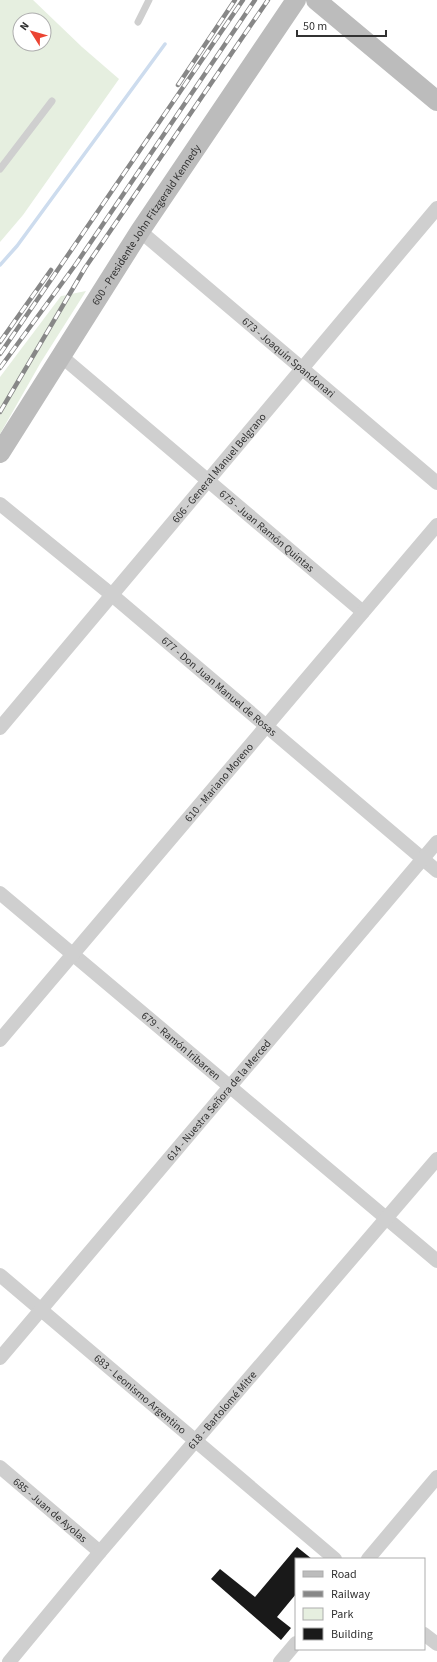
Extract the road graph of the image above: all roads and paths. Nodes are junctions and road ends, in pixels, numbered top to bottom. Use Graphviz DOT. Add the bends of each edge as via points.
graph roads {
  1 [pos="149,0"];
  2 [pos="296,0"];
  3 [pos="316,0"];
  4 [pos="138,22"];
  5 [pos="437,100"];
  6 [pos="52,101"];
  7 [pos="0,169"];
  8 [pos="437,208"];
  9 [pos="140,231"];
  10 [pos="61,356"];
  11 [pos="301,368"];
  12 [pos="0,453"];
  13 [pos="207,481"];
  14 [pos="437,483"];
  15 [pos="0,504"];
  16 [pos="437,525"];
  17 [pos="112,595"];
  18 [pos="363,612"];
  19 [pos="267,726"];
  20 [pos="0,728"];
  21 [pos="437,842"];
  22 [pos="423,859"];
  23 [pos="437,871"];
  24 [pos="0,892"];
  25 [pos="74,954"];
  26 [pos="0,1040"];
  27 [pos="229,1087"];
  28 [pos="437,1159"];
  29 [pos="387,1218"];
  30 [pos="437,1261"];
  31 [pos="0,1275"];
  32 [pos="41,1309"];
  33 [pos="0,1358"];
  34 [pos="197,1441"];
  35 [pos="0,1467"];
  36 [pos="437,1477"];
  37 [pos="100,1552"];
  38 [pos="334,1558"];
  39 [pos="369,1558"];
  40 [pos="425,1635"];
  41 [pos="295,1644"];
  42 [pos="437,1644"];
  43 [pos="9,1662"];
  44 [pos="280,1662"];
  1 -- 4 [label="lane"];
  2 -- 9 [label="street, 600 - Presidente John Fitzgerald Kennedy"];
  3 -- 5 [label="street"];
  6 -- 7 [label="lane"];
  8 -- 11 [label="street, 606 - General Manuel Belgrano"];
  9 -- 10 [label="street, 600 - Presidente John Fitzgerald Kennedy"];
  9 -- 11 [label="street, 673 - Joaquín Spandonari"];
  10 -- 12 [label="street, 600 - Presidente John Fitzgerald Kennedy"];
  10 -- 13 [label="street, 675 - Juan Ramón Quintas"];
  11 -- 13 [label="street, 606 - General Manuel Belgrano"];
  11 -- 14 [label="street, 673 - Joaquín Spandonari"];
  13 -- 17 [label="street, 606 - General Manuel Belgrano"];
  13 -- 18 [label="street, 675 - Juan Ramón Quintas"];
  15 -- 17 [label="street, 677 - Don Juan Manuel de Rosas"];
  16 -- 18 [label="street, 610 - Mariano Moreno"];
  17 -- 19 [label="street, 677 - Don Juan Manuel de Rosas"];
  17 -- 20 [label="street, 606 - General Manuel Belgrano"];
  18 -- 19 [label="street, 610 - Mariano Moreno"];
  19 -- 22 [label="street, 677 - Don Juan Manuel de Rosas"];
  19 -- 25 [label="street, 610 - Mariano Moreno"];
  21 -- 22 [label="street, 614 - Nuestra Señora de la Merced"];
  22 -- 23 [label="street, 677 - Don Juan Manuel de Rosas"];
  22 -- 27 [label="street, 614 - Nuestra Señora de la Merced"];
  24 -- 25 [label="street, 679 - Ramón Iribarren"];
  25 -- 26 [label="street, 610 - Mariano Moreno"];
  25 -- 27 [label="street, 679 - Ramón Iribarren"];
  27 -- 29 [label="street, 679 - Ramón Iribarren"];
  27 -- 32 [label="street, 614 - Nuestra Señora de la Merced"];
  28 -- 29 [label="street, 618 - Bartolomé Mitre"];
  29 -- 30 [label="street, 679 - Ramón Iribarren"];
  29 -- 34 [label="street, 618 - Bartolomé Mitre"];
  31 -- 32 [label="street, 683 - Leonismo Argentino"];
  32 -- 33 [label="street, 614 - Nuestra Señora de la Merced"];
  32 -- 34 [label="street, 683 - Leonismo Argentino"];
  34 -- 37 [label="street, 618 - Bartolomé Mitre"];
  34 -- 38 [label="street, 683 - Leonismo Argentino"];
  35 -- 37 [label="street, 685 - Juan de Ayolas"];
  36 -- 39 [label="street"];
  37 -- 43 [label="street, 618 - Bartolomé Mitre"];
  40 -- 42 [label="street"];
  41 -- 44 [label="street"];
}
